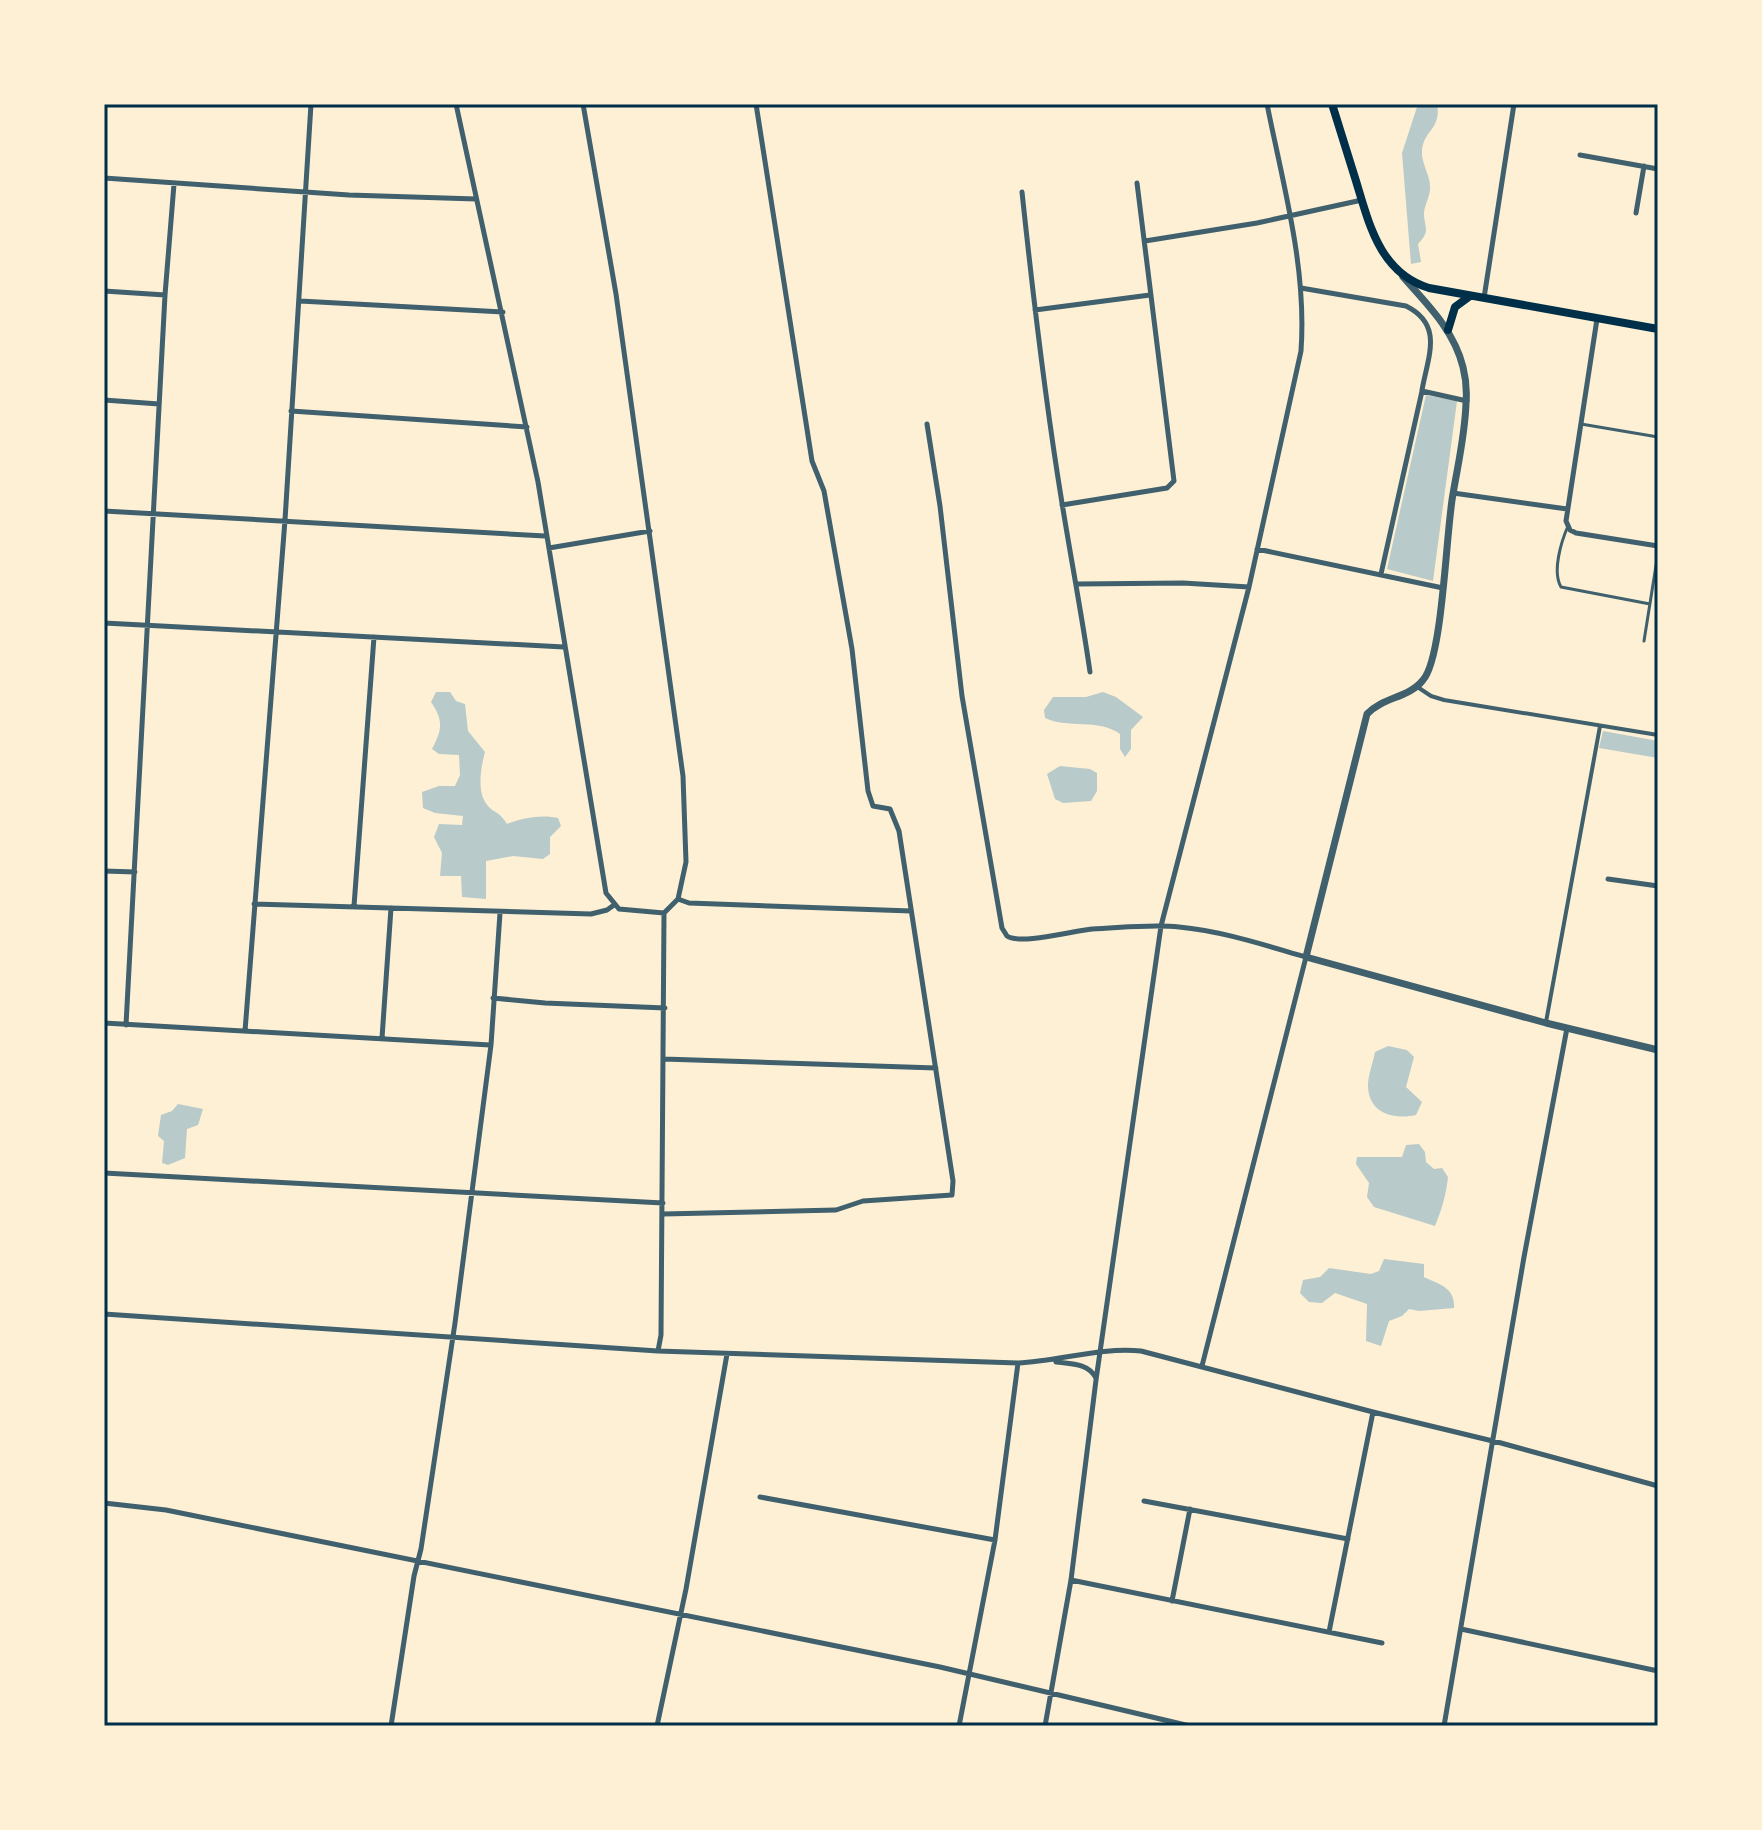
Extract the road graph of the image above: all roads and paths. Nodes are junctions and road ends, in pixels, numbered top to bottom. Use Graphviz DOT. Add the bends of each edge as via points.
graph roads {
  1 [pos="311,104"];
  2 [pos="456,104"];
  3 [pos="583,104"];
  4 [pos="756,104"];
  5 [pos="1267,104"];
  6 [pos="1332,104"];
  7 [pos="1514,104"];
  8 [pos="1580,155"];
  9 [pos="1644,166"];
  10 [pos="1658,169"];
  11 [pos="104,178"];
  12 [pos="1137,183"];
  13 [pos="174,184"];
  14 [pos="305,192"];
  15 [pos="1022,192"];
  16 [pos="476,199"];
  17 [pos="1362,200"];
  18 [pos="1636,213"];
  19 [pos="1290,217"];
  20 [pos="1145,241"];
  21 [pos="1402,276"];
  22 [pos="1301,288"];
  23 [pos="104,291"];
  24 [pos="165,295"];
  25 [pos="1150,295"];
  26 [pos="1471,296"];
  27 [pos="1484,298"];
  28 [pos="300,301"];
  29 [pos="1035,310"];
  30 [pos="503,312"];
  31 [pos="1597,318"];
  32 [pos="1658,329"];
  33 [pos="1448,330"];
  34 [pos="1422,391"];
  35 [pos="104,400"];
  36 [pos="1467,401"];
  37 [pos="159,404"];
  38 [pos="291,411"];
  39 [pos="927,424"];
  40 [pos="1581,424"];
  41 [pos="527,427"];
  42 [pos="1658,437"];
  43 [pos="1453,493"];
  44 [pos="1062,505"];
  45 [pos="1567,509"];
  46 [pos="104,511"];
  47 [pos="153,514"];
  48 [pos="285,520"];
  49 [pos="1568,526"];
  50 [pos="650,531"];
  51 [pos="545,536"];
  52 [pos="1658,546"];
  53 [pos="549,548"];
  54 [pos="1257,549"];
  55 [pos="1658,553"];
  56 [pos="1381,574"];
  57 [pos="1078,584"];
  58 [pos="1249,587"];
  59 [pos="1443,588"];
  60 [pos="1650,604"];
  61 [pos="104,623"];
  62 [pos="147,625"];
  63 [pos="276,630"];
  64 [pos="374,637"];
  65 [pos="1644,641"];
  66 [pos="564,647"];
  67 [pos="1090,672"];
  68 [pos="1416,686"];
  69 [pos="1600,726"];
  70 [pos="1658,735"];
  71 [pos="104,871"];
  72 [pos="135,872"];
  73 [pos="1608,879"];
  74 [pos="1658,886"];
  75 [pos="678,899"];
  76 [pos="254,904"];
  77 [pos="614,905"];
  78 [pos="354,906"];
  79 [pos="391,908"];
  80 [pos="911,911"];
  81 [pos="500,913"];
  82 [pos="664,913"];
  83 [pos="1161,926"];
  84 [pos="1306,957"];
  85 [pos="493,998"];
  86 [pos="665,1008"];
  87 [pos="104,1023"];
  88 [pos="1546,1023"];
  89 [pos="126,1025"];
  90 [pos="1567,1028"];
  91 [pos="245,1031"];
  92 [pos="382,1038"];
  93 [pos="491,1045"];
  94 [pos="1658,1050"];
  95 [pos="663,1059"];
  96 [pos="936,1068"];
  97 [pos="104,1173"];
  98 [pos="470,1192"];
  99 [pos="663,1203"];
  100 [pos="663,1214"];
  101 [pos="104,1314"];
  102 [pos="452,1337"];
  103 [pos="658,1351"];
  104 [pos="1100,1351"];
  105 [pos="727,1354"];
  106 [pos="1047,1361"];
  107 [pos="1018,1363"];
  108 [pos="1202,1366"];
  109 [pos="1096,1380"];
  110 [pos="1373,1412"];
  111 [pos="1493,1441"];
  112 [pos="1658,1486"];
  113 [pos="760,1497"];
  114 [pos="1144,1501"];
  115 [pos="104,1503"];
  116 [pos="1190,1509"];
  117 [pos="1348,1539"];
  118 [pos="995,1540"];
  119 [pos="418,1561"];
  120 [pos="1071,1580"];
  121 [pos="1172,1601"];
  122 [pos="681,1615"];
  123 [pos="1461,1629"];
  124 [pos="1329,1632"];
  125 [pos="1382,1643"];
  126 [pos="1658,1671"];
  127 [pos="969,1675"];
  128 [pos="1052,1695"];
  129 [pos="391,1726"];
  130 [pos="657,1726"];
  131 [pos="959,1726"];
  132 [pos="1045,1726"];
  133 [pos="1190,1726"];
  134 [pos="1444,1726"];
  1 -- 14 [label="street"];
  2 -- 16 [label="street"];
  3 -- 50 [label="street"];
  4 -- 80 [label="street" via="812,461 824,491 852,649 868,791 873,806 890,809 896,820"];
  5 -- 19 [label="street"];
  6 -- 17 [label="main road"];
  7 -- 27 [label="street"];
  8 -- 9 [label="street"];
  9 -- 10 [label="street"];
  9 -- 18 [label="street"];
  11 -- 13 [label="street"];
  12 -- 20 [label="street"];
  13 -- 14 [label="street"];
  13 -- 24 [label="street"];
  14 -- 16 [label="street"];
  14 -- 28 [label="street"];
  15 -- 29 [label="street"];
  16 -- 30 [label="street"];
  17 -- 19 [label="street"];
  17 -- 21 [label="main road" via="1376,240"];
  19 -- 20 [label="street"];
  19 -- 22 [label="street"];
  20 -- 25 [label="street"];
  21 -- 26 [label="main road" via="1429,288"];
  21 -- 33 [label="street"];
  22 -- 34 [label="street" via="1418,312 1430,331"];
  22 -- 54 [label="street" via="1301,351"];
  23 -- 24 [label="street"];
  24 -- 37 [label="street"];
  25 -- 29 [label="street"];
  25 -- 44 [label="street" via="1174,481 1167,488"];
  26 -- 27 [label="main road"];
  26 -- 33 [label="main road" via="1455,307"];
  27 -- 31 [label="main road"];
  28 -- 30 [label="street"];
  28 -- 38 [label="street"];
  29 -- 44 [label="street"];
  30 -- 41 [label="street"];
  31 -- 32 [label="main road"];
  31 -- 40 [label="street"];
  33 -- 36 [label="street" via="1464,370"];
  34 -- 36 [label="street"];
  34 -- 56 [label="street"];
  35 -- 37 [label="street"];
  36 -- 43 [label="street"];
  37 -- 47 [label="street"];
  38 -- 41 [label="street"];
  38 -- 48 [label="street"];
  39 -- 83 [label="street" via="962,696 1002,928 1013,940 1023,941 1065,932"];
  40 -- 42 [label="lane"];
  40 -- 45 [label="street"];
  41 -- 51 [label="street"];
  43 -- 45 [label="street"];
  43 -- 59 [label="street"];
  44 -- 57 [label="street"];
  45 -- 49 [label="street"];
  46 -- 47 [label="street"];
  47 -- 48 [label="street"];
  47 -- 62 [label="street"];
  48 -- 51 [label="street"];
  48 -- 63 [label="street"];
  49 -- 52 [label="street" via="1576,533"];
  49 -- 60 [label="lane" via="1556,578 1561,587"];
  50 -- 53 [label="street"];
  50 -- 75 [label="street" via="683,776 686,862"];
  51 -- 53 [label="street"];
  53 -- 66 [label="street"];
  54 -- 56 [label="street"];
  54 -- 58 [label="street"];
  55 -- 60 [label="lane"];
  56 -- 59 [label="street"];
  57 -- 58 [label="street"];
  57 -- 67 [label="street"];
  58 -- 83 [label="street"];
  59 -- 68 [label="street" via="1428,673"];
  60 -- 65 [label="lane"];
  61 -- 62 [label="street"];
  62 -- 63 [label="street"];
  62 -- 72 [label="street"];
  63 -- 64 [label="street"];
  63 -- 76 [label="street"];
  64 -- 66 [label="street"];
  64 -- 78 [label="street"];
  66 -- 77 [label="street" via="606,893"];
  68 -- 69 [label="street" via="1443,700"];
  68 -- 84 [label="street" via="1367,714"];
  69 -- 70 [label="street"];
  69 -- 88 [label="street"];
  71 -- 72 [label="street"];
  72 -- 89 [label="street"];
  73 -- 74 [label="street"];
  75 -- 80 [label="street"];
  75 -- 82 [label="street"];
  76 -- 78 [label="street"];
  76 -- 91 [label="street"];
  77 -- 81 [label="street" via="591,914"];
  77 -- 82 [label="street" via="625,911"];
  78 -- 79 [label="street"];
  79 -- 81 [label="street"];
  79 -- 92 [label="street"];
  80 -- 96 [label="street"];
  81 -- 85 [label="street"];
  82 -- 86 [label="street"];
  83 -- 84 [label="street" via="1224,935"];
  83 -- 104 [label="street"];
  84 -- 88 [label="street"];
  84 -- 108 [label="street"];
  85 -- 86 [label="street"];
  85 -- 93 [label="street"];
  86 -- 95 [label="street"];
  87 -- 89 [label="street"];
  88 -- 90 [label="street"];
  89 -- 91 [label="street"];
  90 -- 94 [label="street"];
  90 -- 111 [label="street"];
  91 -- 92 [label="street"];
  92 -- 93 [label="street"];
  93 -- 98 [label="street"];
  95 -- 96 [label="street"];
  95 -- 99 [label="street"];
  96 -- 100 [label="street" via="952,1195 863,1201 836,1210"];
  97 -- 98 [label="street"];
  98 -- 99 [label="street"];
  98 -- 102 [label="street"];
  99 -- 100 [label="street"];
  100 -- 103 [label="street"];
  101 -- 102 [label="street"];
  102 -- 103 [label="street"];
  102 -- 119 [label="street"];
  103 -- 105 [label="street"];
  104 -- 106 [label="street"];
  104 -- 108 [label="street" via="1141,1351"];
  104 -- 109 [label="street"];
  105 -- 107 [label="street"];
  105 -- 122 [label="street"];
  106 -- 107 [label="street"];
  106 -- 109 [label="street" via="1082,1366"];
  107 -- 118 [label="street"];
  108 -- 110 [label="street"];
  109 -- 120 [label="street"];
  110 -- 111 [label="street"];
  110 -- 117 [label="street"];
  111 -- 112 [label="street"];
  111 -- 123 [label="street"];
  113 -- 118 [label="street"];
  114 -- 116 [label="street"];
  115 -- 119 [label="street" via="166,1510"];
  116 -- 117 [label="street"];
  116 -- 121 [label="street"];
  117 -- 124 [label="street"];
  118 -- 127 [label="street"];
  119 -- 122 [label="street"];
  119 -- 129 [label="street"];
  120 -- 121 [label="street"];
  120 -- 128 [label="street"];
  121 -- 124 [label="street"];
  122 -- 127 [label="street"];
  122 -- 130 [label="street"];
  123 -- 126 [label="street"];
  123 -- 134 [label="street"];
  124 -- 125 [label="street"];
  127 -- 128 [label="street"];
  127 -- 131 [label="street"];
  128 -- 132 [label="street"];
  128 -- 133 [label="street"];
}
